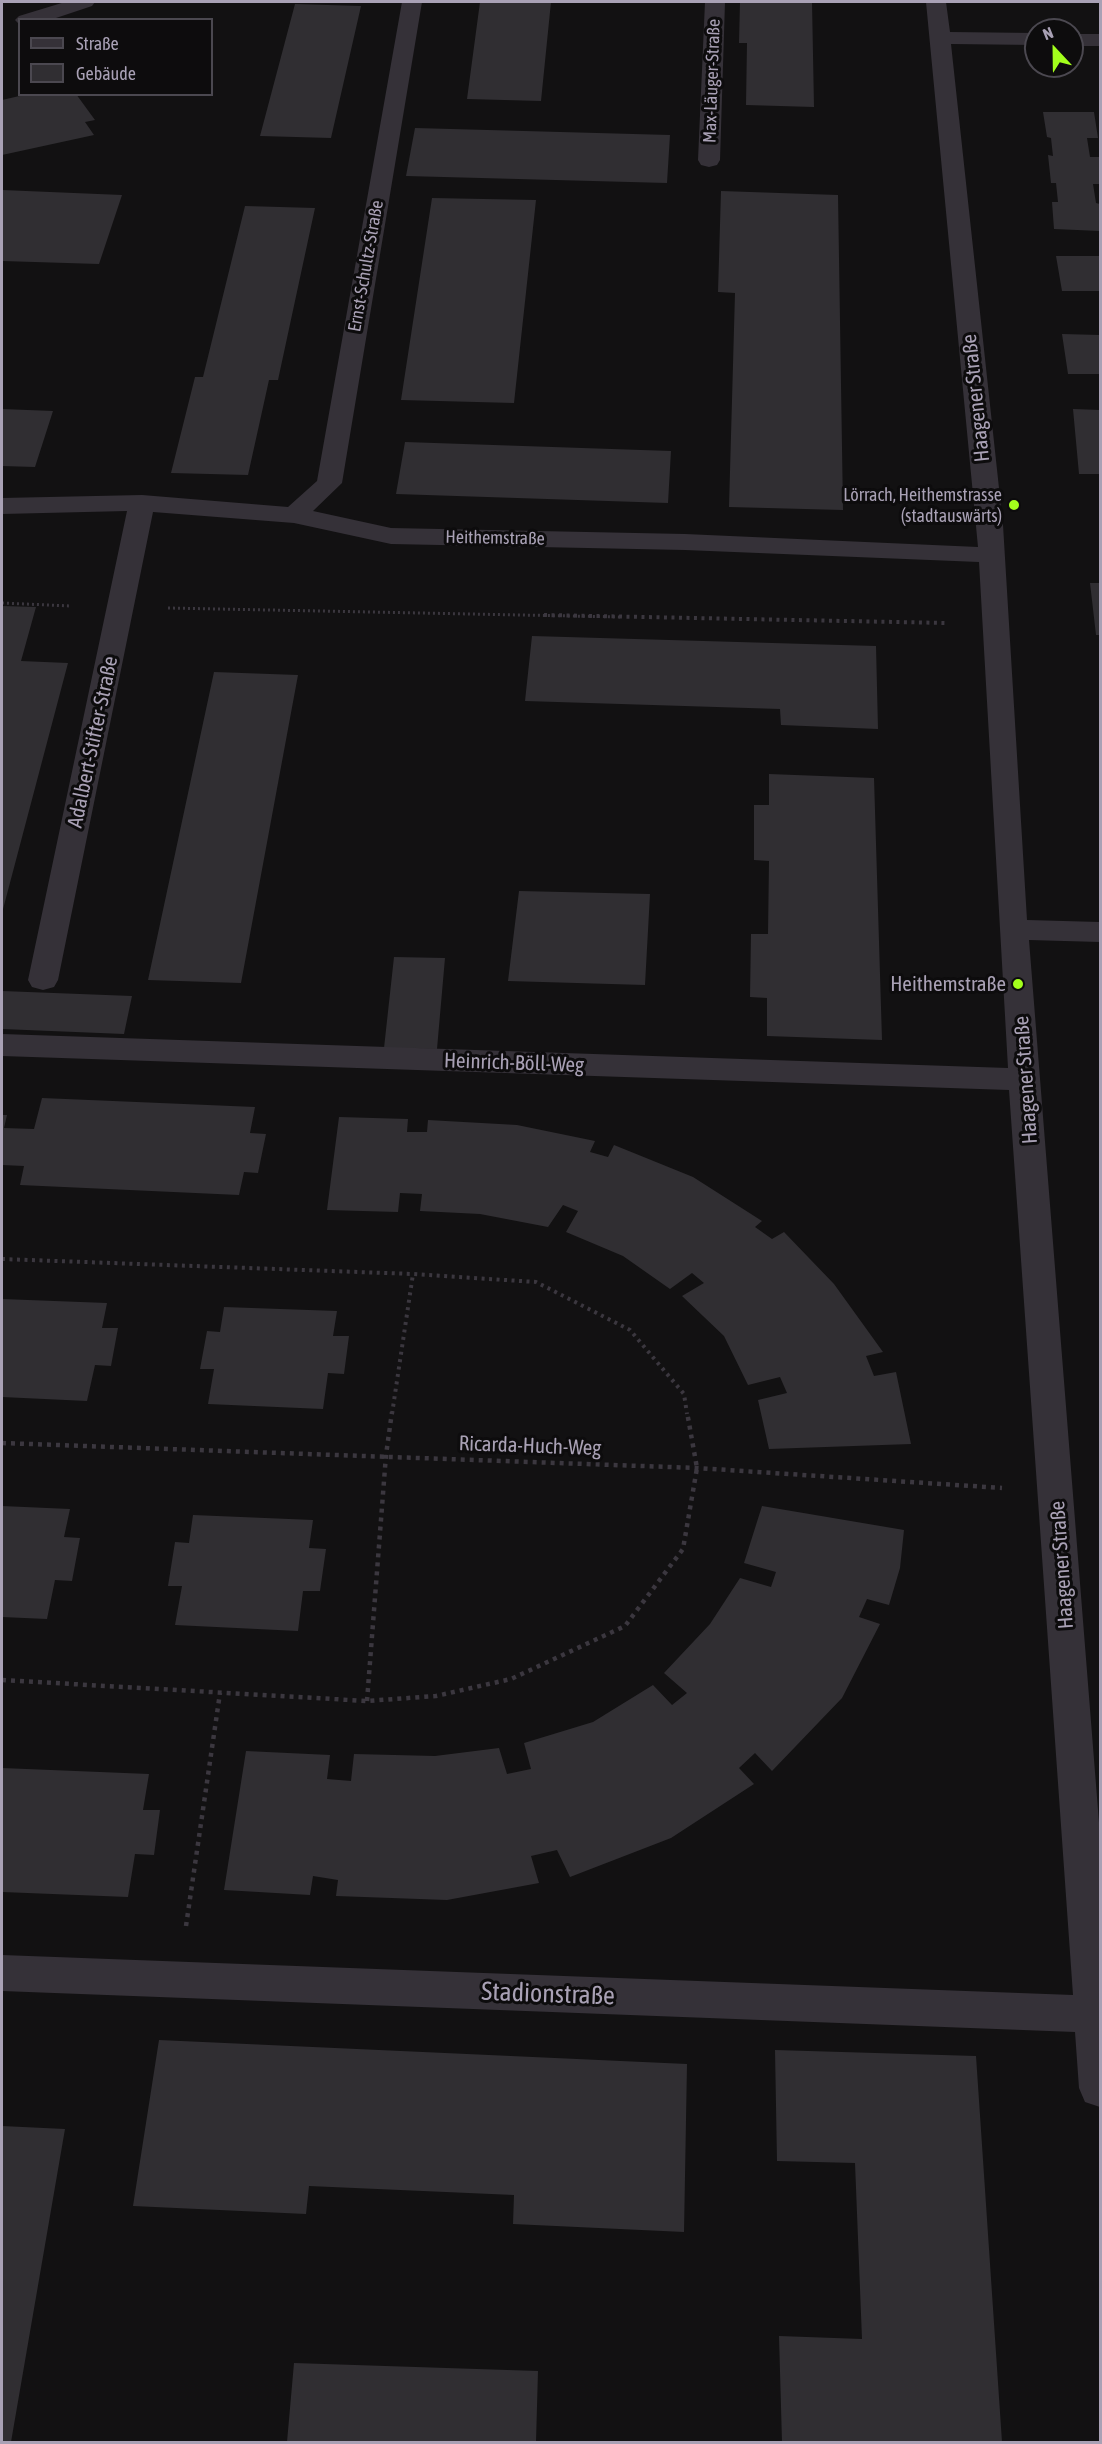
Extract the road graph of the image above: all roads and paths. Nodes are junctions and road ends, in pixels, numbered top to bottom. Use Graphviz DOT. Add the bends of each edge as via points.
graph roads {
  1 [pos="86,2"];
  2 [pos="412,2"];
  3 [pos="715,2"];
  4 [pos="936,2"];
  5 [pos="34,18"];
  6 [pos="939,38"];
  7 [pos="1024,39"];
  8 [pos="1084,40"];
  9 [pos="1101,40"];
  10 [pos="709,160"];
  11 [pos="142,502"];
  12 [pos="2,506"];
  13 [pos="294,515"];
  14 [pos="992,555"];
  15 [pos="2,603"];
  16 [pos="121,607"];
  17 [pos="995,624"];
  18 [pos="1013,930"];
  19 [pos="1101,932"];
  20 [pos="44,980"];
  21 [pos="2,1045"];
  22 [pos="1026,1080"];
  23 [pos="2,1259"];
  24 [pos="413,1274"];
  25 [pos="2,1443"];
  26 [pos="386,1455"];
  27 [pos="697,1468"];
  28 [pos="1056,1491"];
  29 [pos="2,1680"];
  30 [pos="220,1693"];
  31 [pos="367,1701"];
  32 [pos="2,1973"];
  33 [pos="178,1980"];
  34 [pos="1095,2014"];
  35 [pos="1101,2088"];
  1 -- 5 [label="street"];
  2 -- 13 [label="street, Ernst-Schultz-Straße" via="328,483"];
  3 -- 10 [label="street, Max-Läuger-Straße"];
  4 -- 6 [label="street, Haagener Straße"];
  6 -- 7 [label="street"];
  6 -- 14 [label="street, Haagener Straße"];
  8 -- 9 [label="street"];
  11 -- 12 [label="street, Heithemstraße"];
  11 -- 13 [label="street, Heithemstraße"];
  11 -- 16 [label="street, Adalbert-Stifter-Straße"];
  13 -- 14 [label="street, Heithemstraße" via="390,536 685,542"];
  14 -- 17 [label="street, Haagener Straße"];
  15 -- 16 [label="path"];
  16 -- 17 [label="path"];
  16 -- 20 [label="street, Adalbert-Stifter-Straße"];
  17 -- 18 [label="street, Haagener Straße"];
  18 -- 19 [label="street"];
  18 -- 22 [label="street, Haagener Straße"];
  21 -- 22 [label="street, Heinrich-Böll-Weg"];
  22 -- 28 [label="street, Haagener Straße"];
  23 -- 24 [label="path"];
  24 -- 26 [label="path"];
  24 -- 27 [label="path" via="536,1282 630,1330 684,1394"];
  25 -- 26 [label="path, Ricarda-Huch-Weg"];
  26 -- 27 [label="path, Ricarda-Huch-Weg"];
  26 -- 31 [label="path"];
  27 -- 28 [label="path, Ricarda-Huch-Weg"];
  27 -- 31 [label="path" via="683,1549 625,1626 512,1679 436,1696"];
  28 -- 34 [label="street, Haagener Straße"];
  29 -- 30 [label="path"];
  30 -- 31 [label="path"];
  30 -- 33 [label="path"];
  32 -- 33 [label="street, Stadionstraße"];
  33 -- 34 [label="street, Stadionstraße"];
  34 -- 35 [label="street, Haagener Straße"];
}
